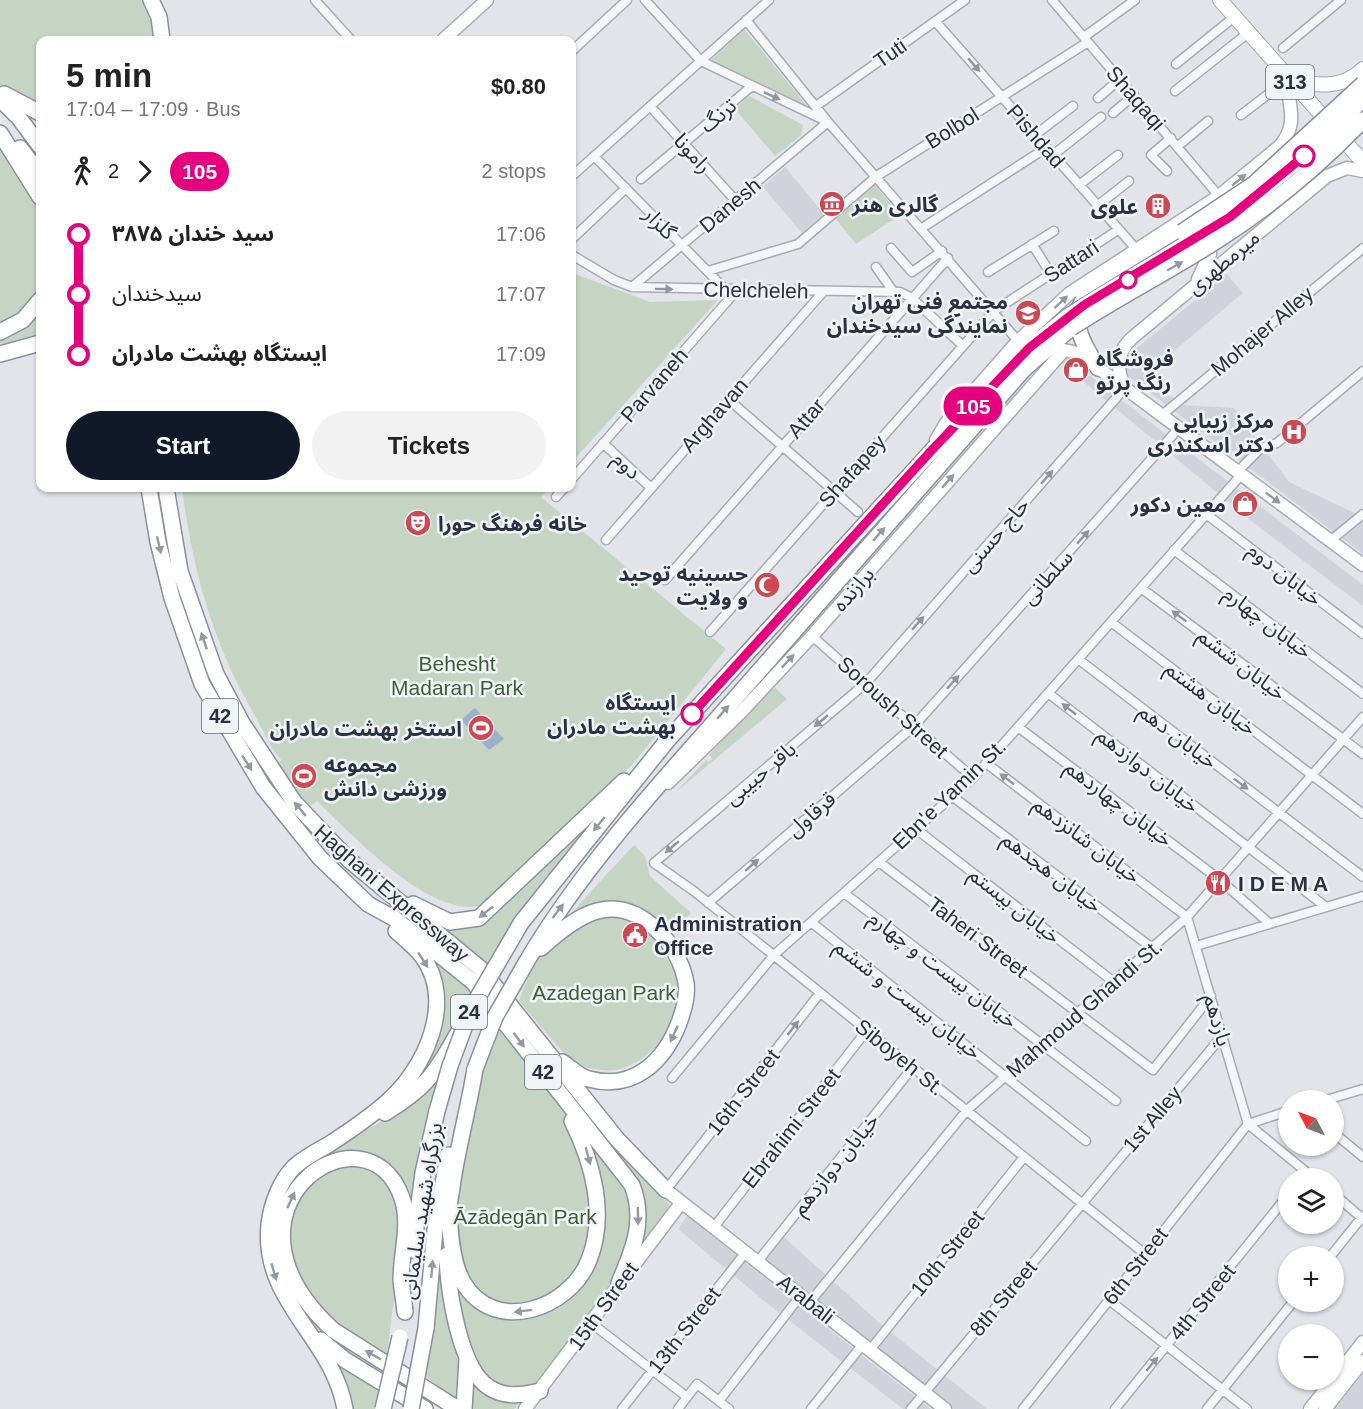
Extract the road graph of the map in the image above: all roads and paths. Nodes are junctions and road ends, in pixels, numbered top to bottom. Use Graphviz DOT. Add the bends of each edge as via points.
graph roads {
  1 [pos="151,0"];
  2 [pos="315,0"];
  3 [pos="487,0"];
  4 [pos="627,0"];
  5 [pos="645,0"];
  6 [pos="769,0"];
  7 [pos="965,0"];
  8 [pos="1052,0"];
  9 [pos="1135,0"];
  10 [pos="1220,0"];
  11 [pos="1341,0"];
  12 [pos="747,20"];
  13 [pos="1231,20"];
  14 [pos="935,21"];
  15 [pos="1245,35"];
  16 [pos="161,36"];
  17 [pos="347,36"];
  18 [pos="446,36"];
  19 [pos="1086,40"];
  20 [pos="576,47"];
  21 [pos="1283,48"];
  22 [pos="700,62"];
  23 [pos="1176,64"];
  24 [pos="1363,69"];
  25 [pos="1120,79"];
  26 [pos="1288,79"];
  27 [pos="1363,84"];
  28 [pos="752,86"];
  29 [pos="1175,91"];
  30 [pos="0,92"];
  31 [pos="1134,95"];
  32 [pos="1002,97"];
  33 [pos="1098,98"];
  34 [pos="0,99"];
  35 [pos="1363,99"];
  36 [pos="650,106"];
  37 [pos="816,106"];
  38 [pos="1074,106"];
  39 [pos="36,111"];
  40 [pos="1113,113"];
  41 [pos="1240,115"];
  42 [pos="1101,117"];
  43 [pos="1363,120"];
  44 [pos="1208,121"];
  45 [pos="828,123"];
  46 [pos="0,125"];
  47 [pos="0,133"];
  48 [pos="1035,135"];
  49 [pos="1171,138"];
  50 [pos="36,140"];
  51 [pos="684,143"];
  52 [pos="1178,147"];
  53 [pos="1050,151"];
  54 [pos="1118,155"];
  55 [pos="594,156"];
  56 [pos="1363,162"];
  57 [pos="36,169"];
  58 [pos="1167,171"];
  59 [pos="1363,171"];
  60 [pos="576,172"];
  61 [pos="877,176"];
  62 [pos="641,179"];
  63 [pos="1129,181"];
  64 [pos="1079,184"];
  65 [pos="626,188"];
  66 [pos="36,192"];
  67 [pos="1219,196"];
  68 [pos="735,200"];
  69 [pos="1097,206"];
  70 [pos="922,228"];
  71 [pos="1178,229"];
  72 [pos="1118,230"];
  73 [pos="1054,231"];
  74 [pos="576,235"];
  75 [pos="1032,244"];
  76 [pos="682,245"];
  77 [pos="891,248"];
  78 [pos="1363,248"];
  79 [pos="1137,250"];
  80 [pos="945,255"];
  81 [pos="576,257"];
  82 [pos="876,267"];
  83 [pos="708,271"];
  84 [pos="988,272"];
  85 [pos="1051,274"];
  86 [pos="632,286"];
  87 [pos="1191,288"];
  88 [pos="726,290"];
  89 [pos="737,290"];
  90 [pos="893,291"];
  91 [pos="823,292"];
  92 [pos="912,298"];
  93 [pos="36,305"];
  94 [pos="994,311"];
  95 [pos="1069,323"];
  96 [pos="0,332"];
  97 [pos="1018,341"];
  98 [pos="36,344"];
  99 [pos="963,346"];
  100 [pos="0,354"];
  101 [pos="1098,368"];
  102 [pos="1363,371"];
  103 [pos="1125,387"];
  104 [pos="728,399"];
  105 [pos="1162,415"];
  106 [pos="1179,428"];
  107 [pos="603,443"];
  108 [pos="781,446"];
  109 [pos="931,451"];
  110 [pos="1240,473"];
  111 [pos="576,475"];
  112 [pos="651,488"];
  113 [pos="834,491"];
  114 [pos="150,492"];
  115 [pos="167,492"];
  116 [pos="560,492"];
  117 [pos="556,497"];
  118 [pos="858,512"];
  119 [pos="1363,513"];
  120 [pos="1206,514"];
  121 [pos="606,540"];
  122 [pos="1330,541"];
  123 [pos="1174,550"];
  124 [pos="1363,565"];
  125 [pos="665,580"];
  126 [pos="1141,588"];
  127 [pos="1111,622"];
  128 [pos="710,632"];
  129 [pos="1363,634"];
  130 [pos="812,636"];
  131 [pos="1078,659"];
  132 [pos="866,683"];
  133 [pos="1048,693"];
  134 [pos="1363,694"];
  135 [pos="1363,717"];
  136 [pos="914,726"];
  137 [pos="1018,727"];
  138 [pos="1343,740"];
  139 [pos="666,742"];
  140 [pos="1363,754"];
  141 [pos="986,763"];
  142 [pos="1312,775"];
  143 [pos="973,778"];
  144 [pos="952,796"];
  145 [pos="1279,813"];
  146 [pos="1363,814"];
  147 [pos="629,822"];
  148 [pos="916,829"];
  149 [pos="1248,847"];
  150 [pos="879,861"];
  151 [pos="654,863"];
  152 [pos="1363,877"];
  153 [pos="373,878"];
  154 [pos="1220,880"];
  155 [pos="844,893"];
  156 [pos="1363,896"];
  157 [pos="708,903"];
  158 [pos="368,904"];
  159 [pos="1326,907"];
  160 [pos="1187,917"];
  161 [pos="811,922"];
  162 [pos="1270,924"];
  163 [pos="1196,946"];
  164 [pos="1152,948"];
  165 [pos="774,956"];
  166 [pos="527,960"];
  167 [pos="1114,982"];
  168 [pos="820,993"];
  169 [pos="1210,996"];
  170 [pos="471,1009"];
  171 [pos="1078,1013"];
  172 [pos="867,1030"];
  173 [pos="1222,1036"];
  174 [pos="1042,1044"];
  175 [pos="552,1056"];
  176 [pos="913,1067"];
  177 [pos="475,1069"];
  178 [pos="1005,1077"];
  179 [pos="672,1078"];
  180 [pos="552,1085"];
  181 [pos="1361,1092"];
  182 [pos="1344,1096"];
  183 [pos="1116,1101"];
  184 [pos="967,1110"];
  185 [pos="1278,1115"];
  186 [pos="1248,1124"];
  187 [pos="344,1135"];
  188 [pos="1086,1141"];
  189 [pos="1344,1141"];
  190 [pos="1024,1157"];
  191 [pos="1363,1157"];
  192 [pos="1295,1168"];
  193 [pos="666,1190"];
  194 [pos="681,1203"];
  195 [pos="1081,1203"];
  196 [pos="1344,1203"];
  197 [pos="1278,1207"];
  198 [pos="449,1209"];
  199 [pos="1362,1218"];
  200 [pos="714,1227"];
  201 [pos="1339,1246"];
  202 [pos="746,1252"];
  203 [pos="1145,1254"];
  204 [pos="758,1261"];
  205 [pos="619,1283"];
  206 [pos="805,1299"];
  207 [pos="1109,1300"];
  208 [pos="405,1312"];
  209 [pos="1285,1312"];
  210 [pos="307,1328"];
  211 [pos="599,1329"];
  212 [pos="1363,1342"];
  213 [pos="1166,1346"];
  214 [pos="866,1347"];
  215 [pos="467,1359"];
  216 [pos="1363,1361"];
  217 [pos="1344,1366"];
  218 [pos="653,1370"];
  219 [pos="1223,1390"];
  220 [pos="1325,1390"];
  221 [pos="540,1391"];
  222 [pos="924,1392"];
  223 [pos="687,1397"];
  224 [pos="718,1401"];
  225 [pos="345,1409"];
  226 [pos="383,1409"];
  227 [pos="411,1409"];
  228 [pos="425,1409"];
  229 [pos="458,1409"];
  230 [pos="464,1409"];
  231 [pos="525,1409"];
  232 [pos="622,1409"];
  233 [pos="678,1409"];
  234 [pos="729,1409"];
  235 [pos="811,1409"];
  236 [pos="911,1409"];
  237 [pos="945,1409"];
  238 [pos="1023,1409"];
  239 [pos="1115,1409"];
  240 [pos="1207,1409"];
  241 [pos="1247,1409"];
  242 [pos="1310,1409"];
  243 [pos="1325,1409"];
  1 -- 16 [label="highway"];
  2 -- 17 [label="street"];
  3 -- 18 [label="main road"];
  4 -- 20 [label="street"];
  5 -- 22 [label="street"];
  6 -- 12 [label="street"];
  7 -- 14 [label="street, Tuti"];
  8 -- 19 [label="street, Shaqaqi"];
  9 -- 19 [label="street, Bolbol"];
  10 -- 13 [label="main road, 313"];
  11 -- 21 [label="street"];
  12 -- 22 [label="street"];
  12 -- 37 [label="street"];
  13 -- 15 [label="main road, 313"];
  13 -- 23 [label="street"];
  14 -- 32 [label="street, Pishdad, one-way"];
  14 -- 37 [label="street, Tuti"];
  15 -- 26 [label="main road, 313"];
  15 -- 29 [label="street"];
  19 -- 25 [label="street, Shaqaqi"];
  19 -- 32 [label="street, Bolbol"];
  22 -- 28 [label="street"];
  22 -- 36 [label="street"];
  24 -- 26 [label="main road" via="1341,83 1319,85"];
  25 -- 31 [label="street, Shaqaqi"];
  25 -- 33 [label="street"];
  26 -- 41 [label="street"];
  26 -- 56 [label="main road, 313"];
  67 -- 26 [label="main road, one-way" via="1287,137 1293,114"];
  27 -- 71 [label="highway, bridge" via="1254,184"];
  28 -- 45 [label="street, one-way"];
  28 -- 51 [label="street, ترنگ"];
  30 -- 39 [label="highway"];
  31 -- 40 [label="street"];
  31 -- 49 [label="street, Shaqaqi"];
  32 -- 48 [label="street, Pishdad"];
  32 -- 61 [label="street, Bolbol"];
  34 -- 50 [label="highway"];
  35 -- 95 [label="highway, 24, bridge" via="1316,146 1230,217"];
  36 -- 51 [label="street, رامونا"];
  36 -- 55 [label="street"];
  37 -- 45 [label="street"];
  38 -- 48 [label="street"];
  42 -- 53 [label="street"];
  95 -- 43 [label="highway, 24, one-way, bridge" via="1233,230 1314,166"];
  44 -- 52 [label="street"];
  45 -- 61 [label="street"];
  45 -- 68 [label="street, Danesh"];
  46 -- 57 [label="highway"];
  47 -- 66 [label="highway"];
  48 -- 53 [label="street, Pishdad"];
  49 -- 52 [label="street, Shaqaqi"];
  49 -- 58 [label="street" via="1151,155"];
  51 -- 62 [label="street, ترنگ"];
  51 -- 68 [label="street, رامونا"];
  52 -- 67 [label="street, Shaqaqi"];
  53 -- 64 [label="street, Pishdad"];
  53 -- 70 [label="street"];
  54 -- 64 [label="street"];
  55 -- 60 [label="street"];
  55 -- 65 [label="street, گلزار"];
  59 -- 87 [label="main road, میرمطهری" via="1347,168 1327,176"];
  61 -- 70 [label="street"];
  61 -- 83 [label="street, Bolbol" via="798,244"];
  63 -- 69 [label="street"];
  64 -- 69 [label="street, Pishdad"];
  65 -- 74 [label="street"];
  65 -- 76 [label="street, گلزار"];
  67 -- 71 [label="main road"];
  68 -- 76 [label="street, Danesh"];
  69 -- 72 [label="street, Pishdad"];
  70 -- 80 [label="street"];
  71 -- 79 [label="main road"];
  71 -- 87 [label="main road" via="1186,223 1197,227 1209,242 1210,254"];
  71 -- 101 [label="highway" via="1095,284 1078,306 1080,334"];
  72 -- 79 [label="street, Pishdad"];
  72 -- 85 [label="street, Sattari"];
  73 -- 75 [label="street"];
  75 -- 84 [label="street"];
  75 -- 85 [label="street"];
  76 -- 83 [label="street, گلزار"];
  76 -- 86 [label="street, Danesh"];
  77 -- 80 [label="street" via="912,272"];
  78 -- 105 [label="street, Mohajer Alley"];
  97 -- 79 [label="main road, one-way" via="1083,283"];
  80 -- 92 [label="street, Attar"];
  80 -- 94 [label="street"];
  81 -- 86 [label="street, Chelcheleh"];
  82 -- 90 [label="street"];
  83 -- 88 [label="street, گلزار"];
  85 -- 94 [label="street, Sattari"];
  86 -- 88 [label="street, Chelcheleh, one-way"];
  87 -- 103 [label="main road, میرمطهری" via="1122,347 1119,372"];
  88 -- 89 [label="street, Chelcheleh"];
  89 -- 91 [label="street, Chelcheleh"];
  89 -- 107 [label="street, Parvaneh"];
  90 -- 91 [label="street, Chelcheleh"];
  90 -- 92 [label="street, Chelcheleh"];
  91 -- 104 [label="street, Arghavan"];
  92 -- 99 [label="street, Chelcheleh"];
  92 -- 108 [label="street, Attar"];
  93 -- 96 [label="highway" via="23,320"];
  94 -- 97 [label="street"];
  94 -- 99 [label="street, Shafapey"];
  95 -- 109 [label="highway, 24" via="1029,348"];
  147 -- 95 [label="highway, 24, one-way" via="1024,369"];
  97 -- 109 [label="main road" via="946,423"];
  98 -- 100 [label="highway"];
  99 -- 113 [label="street, Shafapey"];
  101 -- 103 [label="main road"];
  130 -- 101 [label="main road, برازنده, one-way" via="1060,352 1069,349"];
  102 -- 110 [label="street, Ebn'e Yamin St." via="1277,443 1261,448"];
  103 -- 105 [label="main road"];
  132 -- 103 [label="street, حاج حسنی, one-way"];
  104 -- 108 [label="street"];
  104 -- 112 [label="street, Arghavan"];
  105 -- 106 [label="main road"];
  106 -- 110 [label="main road"];
  136 -- 106 [label="street, سلطانی, one-way"];
  107 -- 111 [label="street, Parvaneh"];
  107 -- 112 [label="street, دوم"];
  108 -- 113 [label="street"];
  108 -- 125 [label="street, Attar"];
  109 -- 139 [label="highway, 24"];
  110 -- 120 [label="street, Ebn'e Yamin St."];
  110 -- 122 [label="main road, one-way"];
  112 -- 121 [label="street, Arghavan"];
  113 -- 118 [label="street"];
  113 -- 128 [label="street, Shafapey"];
  114 -- 158 [label="highway, Haghani Expressway / 42, one-way" via="172,598 202,684 269,795 320,858"];
  153 -- 115 [label="highway, Haghani Expressway / 42, one-way" via="330,842 294,802 229,701 180,571"];
  116 -- 117 [label="street"];
  119 -- 122 [label="street"];
  120 -- 123 [label="street, Ebn'e Yamin St."];
  120 -- 129 [label="street, خیابان دوم"];
  122 -- 124 [label="main road"];
  123 -- 126 [label="street, Ebn'e Yamin St."];
  123 -- 134 [label="street, خیابان چهارم"];
  126 -- 127 [label="street, Ebn'e Yamin St."];
  138 -- 126 [label="street, خیابان ششم, one-way"];
  127 -- 131 [label="street, Ebn'e Yamin St."];
  127 -- 142 [label="street, خیابان هشتم"];
  130 -- 132 [label="street, Soroush Street"];
  147 -- 130 [label="main road, برازنده, one-way"];
  131 -- 133 [label="street, Ebn'e Yamin St."];
  131 -- 145 [label="street, خیابان دهم, one-way"];
  132 -- 136 [label="street, Soroush Street"];
  132 -- 151 [label="street, باقر حبیبی, one-way"];
  133 -- 137 [label="street, Ebn'e Yamin St."];
  149 -- 133 [label="street, خیابان دوازدهم, one-way"];
  135 -- 138 [label="street, Mahmoud Ghandi St."];
  136 -- 143 [label="street, Soroush Street"];
  157 -- 136 [label="street, قرقاول, one-way"];
  137 -- 141 [label="street, Ebn'e Yamin St."];
  137 -- 154 [label="street, خیابان چهاردهم"];
  138 -- 140 [label="street, خیابان ششم"];
  138 -- 142 [label="street, Mahmoud Ghandi St."];
  139 -- 153 [label="highway, one-way" via="479,918 460,922 438,917"];
  139 -- 170 [label="highway, بزرگراه شهید سلیمانی / 24, one-way, bridge" via="521,922"];
  141 -- 143 [label="street, Ebn'e Yamin St."];
  160 -- 141 [label="street, خیابان شانزدهم, one-way"];
  142 -- 145 [label="street, Mahmoud Ghandi St."];
  142 -- 146 [label="street, خیابان هشتم"];
  143 -- 144 [label="street, Ebn'e Yamin St."];
  144 -- 148 [label="street, Ebn'e Yamin St."];
  144 -- 164 [label="street, خیابان هجدهم"];
  145 -- 149 [label="street, Mahmoud Ghandi St."];
  145 -- 152 [label="street, خیابان دهم"];
  166 -- 147 [label="highway, 24, one-way" via="551,920"];
  148 -- 150 [label="street, Ebn'e Yamin St."];
  148 -- 167 [label="street, خیابان بیستم"];
  149 -- 154 [label="street, Mahmoud Ghandi St."];
  149 -- 159 [label="street, خیابان دوازدهم"];
  150 -- 155 [label="street, Ebn'e Yamin St."];
  150 -- 171 [label="street, Taheri Street"];
  151 -- 157 [label="street, Siboyeh St."];
  153 -- 175 [label="highway, Haghani Expressway / 42" via="481,969"];
  154 -- 160 [label="street, Mahmoud Ghandi St."];
  154 -- 162 [label="street, خیابان چهاردهم"];
  155 -- 161 [label="street, Ebn'e Yamin St."];
  155 -- 174 [label="street, خیابان بیست و چهارم"];
  156 -- 159 [label="street"];
  157 -- 165 [label="street, Siboyeh St."];
  158 -- 180 [label="highway, Haghani Expressway / 42, one-way" via="395,919 473,982"];
  158 -- 187 [label="highway, one-way" via="423,957 433,979 437,1008 428,1041 411,1075 387,1102"];
  159 -- 162 [label="street"];
  160 -- 163 [label="street, یازدهم"];
  160 -- 164 [label="street, Mahmoud Ghandi St."];
  161 -- 165 [label="street, Ebn'e Yamin St."];
  161 -- 178 [label="street, خیابان بیست و ششم"];
  162 -- 163 [label="street"];
  163 -- 169 [label="street, یازدهم"];
  164 -- 167 [label="street, Mahmoud Ghandi St."];
  165 -- 168 [label="street, Siboyeh St."];
  165 -- 179 [label="street, Ebn'e Yamin St."];
  166 -- 175 [label="highway, one-way" via="567,924 588,913 613,908 639,915 663,935 677,955 686,980 684,1007 675,1032 662,1057 639,1076 613,1082 586,1079"];
  166 -- 177 [label="highway, بزرگراه شهید سلیمانی / 24, bridge" via="495,1017"];
  167 -- 171 [label="street, Mahmoud Ghandi St."];
  168 -- 172 [label="street, Siboyeh St."];
  193 -- 168 [label="street, 16th Street, one-way"];
  169 -- 171 [label="street" via="1153,1070"];
  169 -- 173 [label="street, یازدهم"];
  170 -- 187 [label="highway" via="436,1072 418,1091"];
  170 -- 208 [label="highway, بزرگراه شهید سلیمانی / 24, bridge" via="450,1066 423,1173"];
  171 -- 174 [label="street, Mahmoud Ghandi St."];
  172 -- 176 [label="street, Siboyeh St."];
  172 -- 200 [label="street, Ebrahimi Street"];
  173 -- 186 [label="street, یازدهم"];
  173 -- 195 [label="street, 1st Alley"];
  174 -- 178 [label="street, Mahmoud Ghandi St."];
  174 -- 183 [label="street"];
  175 -- 193 [label="highway, Haghani Expressway / 42" via="617,1139"];
  176 -- 184 [label="street, Siboyeh St."];
  176 -- 204 [label="street, خیابان دوازدهم"];
  177 -- 198 [label="highway"];
  227 -- 177 [label="highway, بزرگراه شهید سلیمانی / 24, one-way, bridge" via="426,1328 440,1193 450,1143"];
  178 -- 184 [label="street, Mahmoud Ghandi St."];
  178 -- 188 [label="street, خیابان بیست و ششم"];
  180 -- 198 [label="highway, one-way" via="586,1147 596,1195 595,1242 578,1281 542,1307 514,1312 490,1307 462,1281"];
  180 -- 205 [label="highway, Haghani Expressway / 42, one-way" via="626,1175 635,1192 637,1236"];
  181 -- 182 [label="street"];
  184 -- 190 [label="street, Siboyeh St."];
  184 -- 206 [label="street, Mahmoud Ghandi St."];
  185 -- 186 [label="street"];
  186 -- 192 [label="street"];
  186 -- 203 [label="street, 6th Street"];
  187 -- 210 [label="highway, one-way" via="295,1167 281,1185 269,1224 276,1279 283,1296"];
  189 -- 191 [label="street"];
  190 -- 195 [label="street, Siboyeh St."];
  190 -- 214 [label="street, 10th Street"];
  193 -- 194 [label="main road, Arabali"];
  194 -- 200 [label="main road, Arabali"];
  194 -- 205 [label="main road, 15th Street"];
  195 -- 203 [label="street, Siboyeh St."];
  195 -- 222 [label="street, 8th Street"];
  196 -- 199 [label="street"];
  197 -- 213 [label="street, 4th Street"];
  198 -- 215 [label="highway" via="447,1262"];
  199 -- 201 [label="street"];
  200 -- 202 [label="main road, Arabali"];
  202 -- 204 [label="main road, Arabali"];
  202 -- 218 [label="street, 13th Street"];
  203 -- 207 [label="street, 6th Street"];
  204 -- 206 [label="main road, Arabali"];
  205 -- 221 [label="main road, 15th Street"];
  206 -- 214 [label="main road, Arabali"];
  206 -- 224 [label="street, Mahmoud Ghandi St."];
  207 -- 213 [label="street"];
  207 -- 238 [label="street, 6th Street"];
  208 -- 226 [label="highway, بزرگراه شهید سلیمانی / 24, bridge"];
  229 -- 208 [label="highway, one-way" via="333,1330 298,1291 285,1259 283,1226 294,1193 319,1167 340,1159 363,1160 382,1170 396,1186 405,1211 401,1280"];
  209 -- 219 [label="street"];
  210 -- 225 [label="highway" via="334,1371"];
  210 -- 228 [label="highway" via="345,1360"];
  211 -- 218 [label="street"];
  212 -- 217 [label="main road"];
  213 -- 219 [label="street"];
  239 -- 213 [label="street, 4th Street, one-way"];
  214 -- 222 [label="main road, Arabali"];
  214 -- 235 [label="street, 10th Street"];
  215 -- 221 [label="highway" via="490,1388 521,1396"];
  215 -- 230 [label="highway"];
  216 -- 243 [label="main road"];
  218 -- 223 [label="street"];
  218 -- 232 [label="street, 13th Street"];
  219 -- 240 [label="street"];
  219 -- 241 [label="street"];
  220 -- 242 [label="main road"];
  221 -- 231 [label="main road, 15th Street"];
  222 -- 236 [label="street, 8th Street"];
  222 -- 237 [label="main road, Arabali"];
  223 -- 224 [label="street" via="697,1384"];
  223 -- 233 [label="street"];
  224 -- 234 [label="street"];
}
